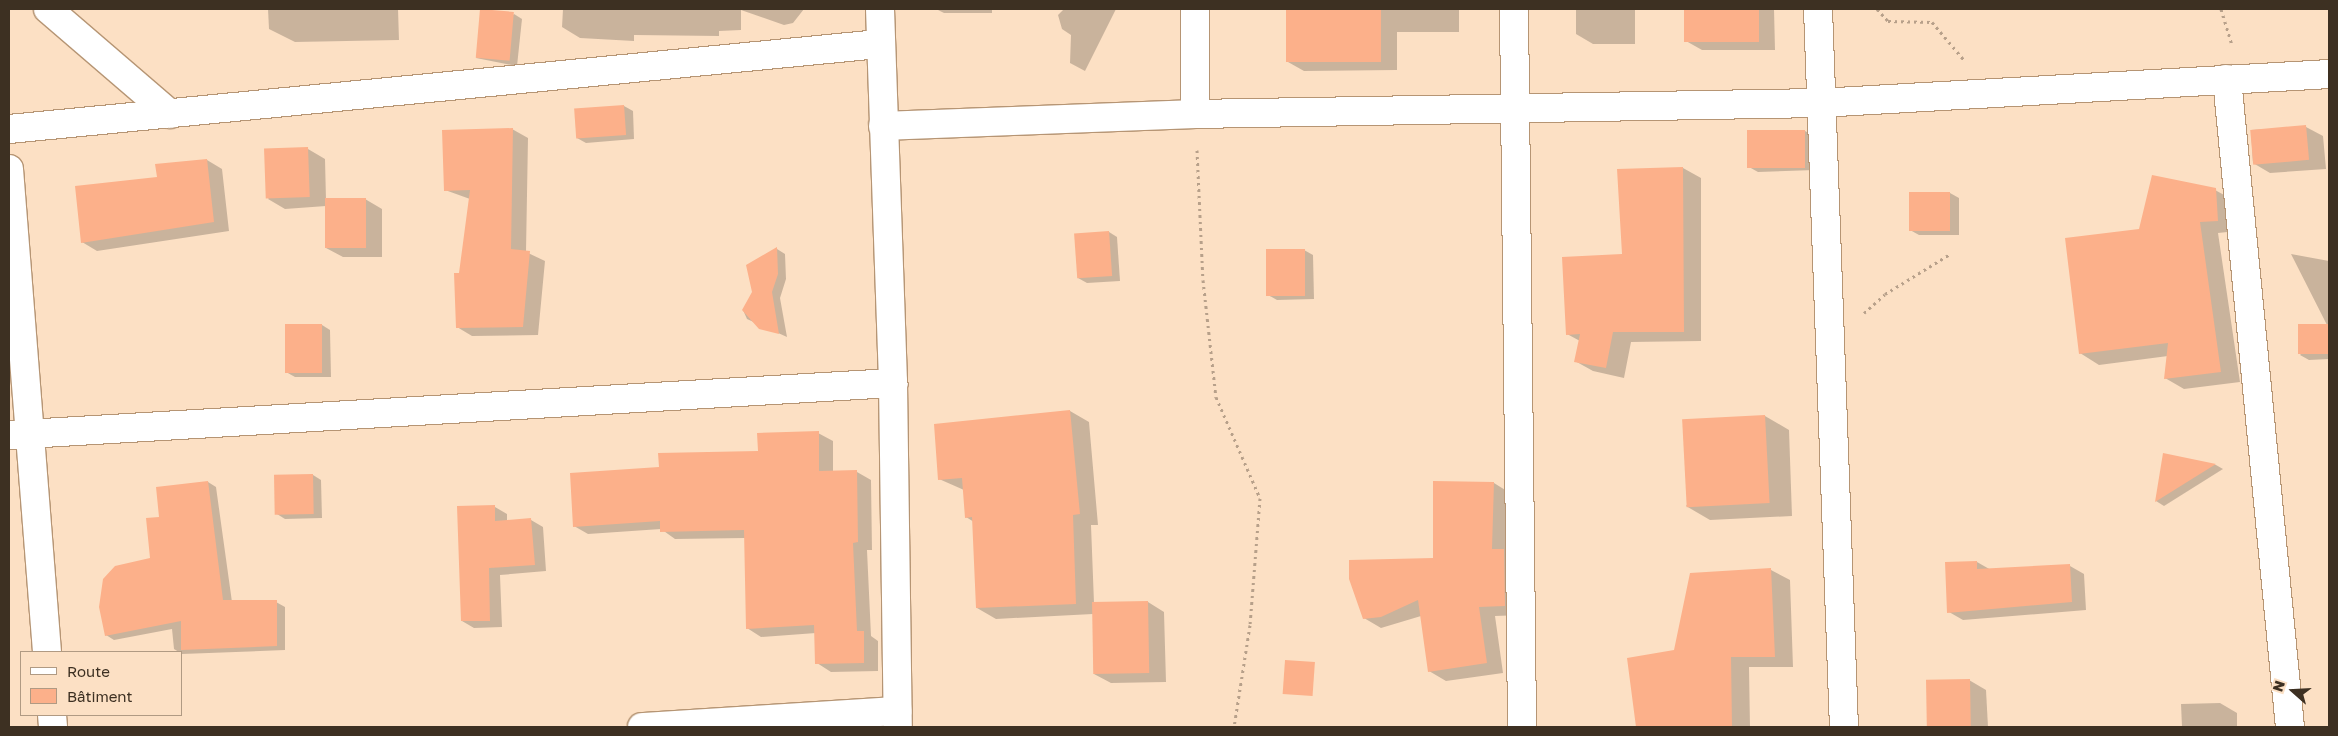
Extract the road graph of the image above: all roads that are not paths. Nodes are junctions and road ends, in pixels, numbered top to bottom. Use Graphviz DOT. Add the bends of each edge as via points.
graph roads {
  1 [pos="48,9"];
  2 [pos="880,9"];
  3 [pos="1194,9"];
  4 [pos="1514,9"];
  5 [pos="1818,9"];
  6 [pos="879,44"];
  7 [pos="2329,74"];
  8 [pos="2228,79"];
  9 [pos="1819,103"];
  10 [pos="1517,107"];
  11 [pos="170,114"];
  12 [pos="1195,114"];
  13 [pos="882,126"];
  14 [pos="9,129"];
  15 [pos="9,169"];
  16 [pos="893,383"];
  17 [pos="18,434"];
  18 [pos="20,482"];
  19 [pos="47,651"];
  20 [pos="898,719"];
  21 [pos="642,727"];
  22 [pos="1522,727"];
  23 [pos="1844,727"];
  24 [pos="2290,727"];
  1 -- 11 [label="street"];
  2 -- 6 [label="street"];
  3 -- 12 [label="street"];
  4 -- 10 [label="street"];
  5 -- 9 [label="street"];
  6 -- 11 [label="street"];
  6 -- 13 [label="street"];
  7 -- 8 [label="street"];
  8 -- 9 [label="street" via="1975,98"];
  8 -- 24 [label="street"];
  9 -- 10 [label="street"];
  9 -- 23 [label="street"];
  10 -- 12 [label="street"];
  10 -- 22 [label="street"];
  11 -- 14 [label="street"];
  12 -- 13 [label="street"];
  13 -- 16 [label="street"];
  15 -- 17 [label="street"];
  16 -- 17 [label="street"];
  16 -- 20 [label="street"];
  17 -- 18 [label="street"];
  18 -- 19 [label="street"];
  20 -- 21 [label="street"];
}
